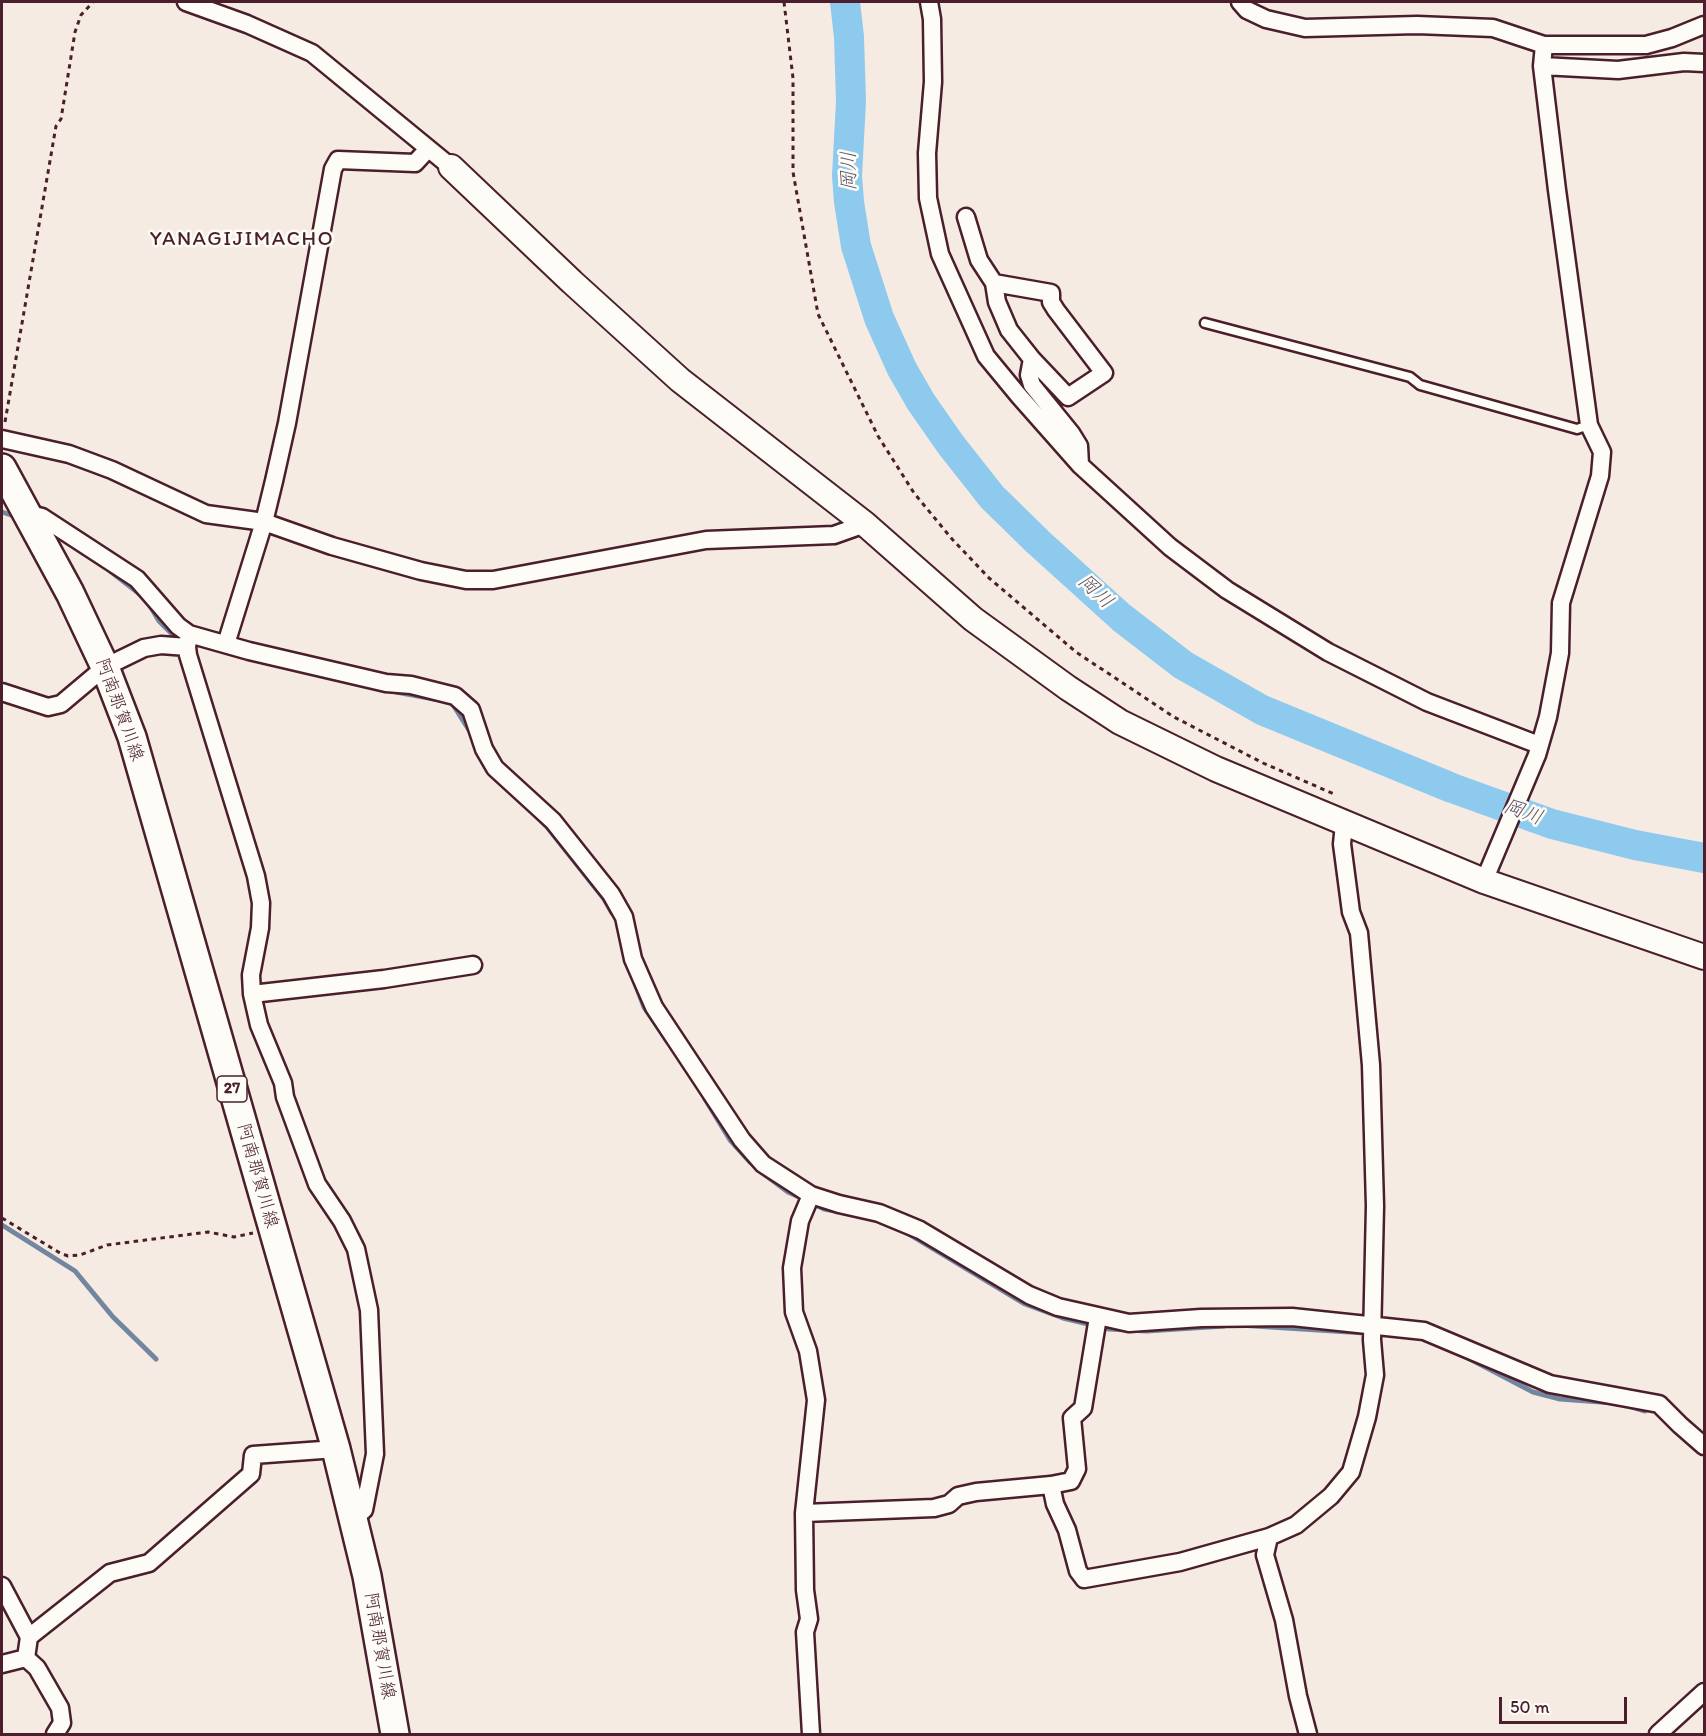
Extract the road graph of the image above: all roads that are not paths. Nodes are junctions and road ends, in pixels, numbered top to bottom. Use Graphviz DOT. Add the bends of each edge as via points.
graph roads {
  1 [pos="186,2"];
  2 [pos="928,2"];
  3 [pos="1240,2"];
  4 [pos="1704,25"];
  5 [pos="1544,45"];
  6 [pos="1704,63"];
  7 [pos="1542,66"];
  8 [pos="428,149"];
  9 [pos="451,168"];
  10 [pos="966,217"];
  11 [pos="994,284"];
  12 [pos="1205,323"];
  13 [pos="1032,359"];
  14 [pos="1589,425"];
  15 [pos="2,439"];
  16 [pos="1080,465"];
  17 [pos="2,468"];
  18 [pos="26,513"];
  19 [pos="264,522"];
  20 [pos="866,524"];
  21 [pos="188,640"];
  22 [pos="226,644"];
  23 [pos="105,667"];
  24 [pos="2,692"];
  25 [pos="1538,750"];
  26 [pos="1344,824"];
  27 [pos="1484,881"];
  28 [pos="1704,957"];
  29 [pos="472,965"];
  30 [pos="252,994"];
  31 [pos="811,1195"];
  32 [pos="1098,1317"];
  33 [pos="1372,1325"];
  34 [pos="1704,1446"];
  35 [pos="336,1449"];
  36 [pos="1051,1485"];
  37 [pos="804,1513"];
  38 [pos="354,1517"];
  39 [pos="1269,1537"];
  40 [pos="2,1586"];
  41 [pos="29,1637"];
  42 [pos="26,1658"];
  43 [pos="2,1664"];
  44 [pos="1704,1692"];
  45 [pos="55,1734"];
  46 [pos="395,1734"];
  47 [pos="811,1734"];
  48 [pos="1308,1734"];
  49 [pos="1658,1734"];
  1 -- 8 [label="street" via="312,53"];
  2 -- 16 [label="street" via="933,82 928,198 940,254 986,356"];
  3 -- 5 [label="street" via="1246,10 1266,19 1305,28 1417,24 1493,28"];
  4 -- 5 [label="street" via="1646,45"];
  5 -- 7 [label="street"];
  6 -- 7 [label="street" via="1618,70"];
  7 -- 14 [label="street"];
  8 -- 9 [label="street"];
  8 -- 19 [label="street" via="415,163 339,160 333,170 287,423"];
  9 -- 20 [label="street" via="680,380"];
  10 -- 11 [label="street" via="979,260"];
  11 -- 13 [label="street" via="996,302 1009,330"];
  11 -- 13 [label="street" via="1051,293 1056,310 1104,373 1068,397"];
  12 -- 14 [label="lane" via="1410,376 1420,385 1577,429"];
  13 -- 16 [label="street" via="1032,385 1079,446"];
  14 -- 25 [label="street" via="1602,452 1600,476 1561,603 1560,653"];
  15 -- 19 [label="street" via="69,454 206,514"];
  16 -- 25 [label="street" via="1170,547 1227,590 1308,639 1427,702"];
  17 -- 18 [label="main road, 阿南那賀川線 / 27"];
  18 -- 21 [label="street" via="42,517 137,579"];
  18 -- 23 [label="main road, 阿南那賀川線 / 27"];
  19 -- 20 [label="street" via="421,572 466,580 493,580 706,540 834,536"];
  19 -- 22 [label="street"];
  20 -- 26 [label="street" via="973,619 1120,722"];
  21 -- 22 [label="street"];
  21 -- 23 [label="street" via="144,648"];
  21 -- 30 [label="street" via="261,903"];
  22 -- 31 [label="street" via="455,696 471,710 495,768 553,821 611,894 624,917 633,959 654,1007 742,1140 763,1164"];
  23 -- 24 [label="street" via="61,704 48,706"];
  23 -- 35 [label="main road, 阿南那賀川線 / 27" via="135,747"];
  25 -- 27 [label="street"];
  26 -- 27 [label="street"];
  26 -- 33 [label="street" via="1342,844 1351,912 1359,933 1371,1065 1375,1206"];
  27 -- 28 [label="street"];
  29 -- 30 [label="street"];
  30 -- 38 [label="street" via="259,1025 284,1083 285,1097 317,1184 342,1221 362,1273 369,1310 375,1454 364,1510"];
  31 -- 32 [label="street" via="879,1213 920,1230 1029,1295"];
  31 -- 37 [label="street" via="800,1221 792,1268 794,1312 808,1351 816,1400"];
  32 -- 33 [label="street" via="1129,1323 1292,1317"];
  32 -- 36 [label="street" via="1083,1408 1072,1418 1077,1468 1071,1481"];
  33 -- 34 [label="street" via="1424,1331 1550,1384 1659,1404"];
  33 -- 39 [label="street" via="1374,1375 1351,1472 1296,1525"];
  35 -- 38 [label="main road, 阿南那賀川線 / 27"];
  35 -- 41 [label="street" via="254,1455 251,1474 148,1563 110,1574"];
  36 -- 37 [label="street" via="976,1492 934,1508"];
  36 -- 39 [label="street" via="1078,1571 1084,1579 1180,1562"];
  37 -- 47 [label="street"];
  38 -- 46 [label="main road, 阿南那賀川線 / 27"];
  39 -- 48 [label="street" via="1265,1555 1284,1620"];
  40 -- 41 [label="street"];
  41 -- 42 [label="street"];
  42 -- 43 [label="street"];
  42 -- 45 [label="street" via="37,1668 60,1708 62,1722"];
  44 -- 49 [label="street"];
}
